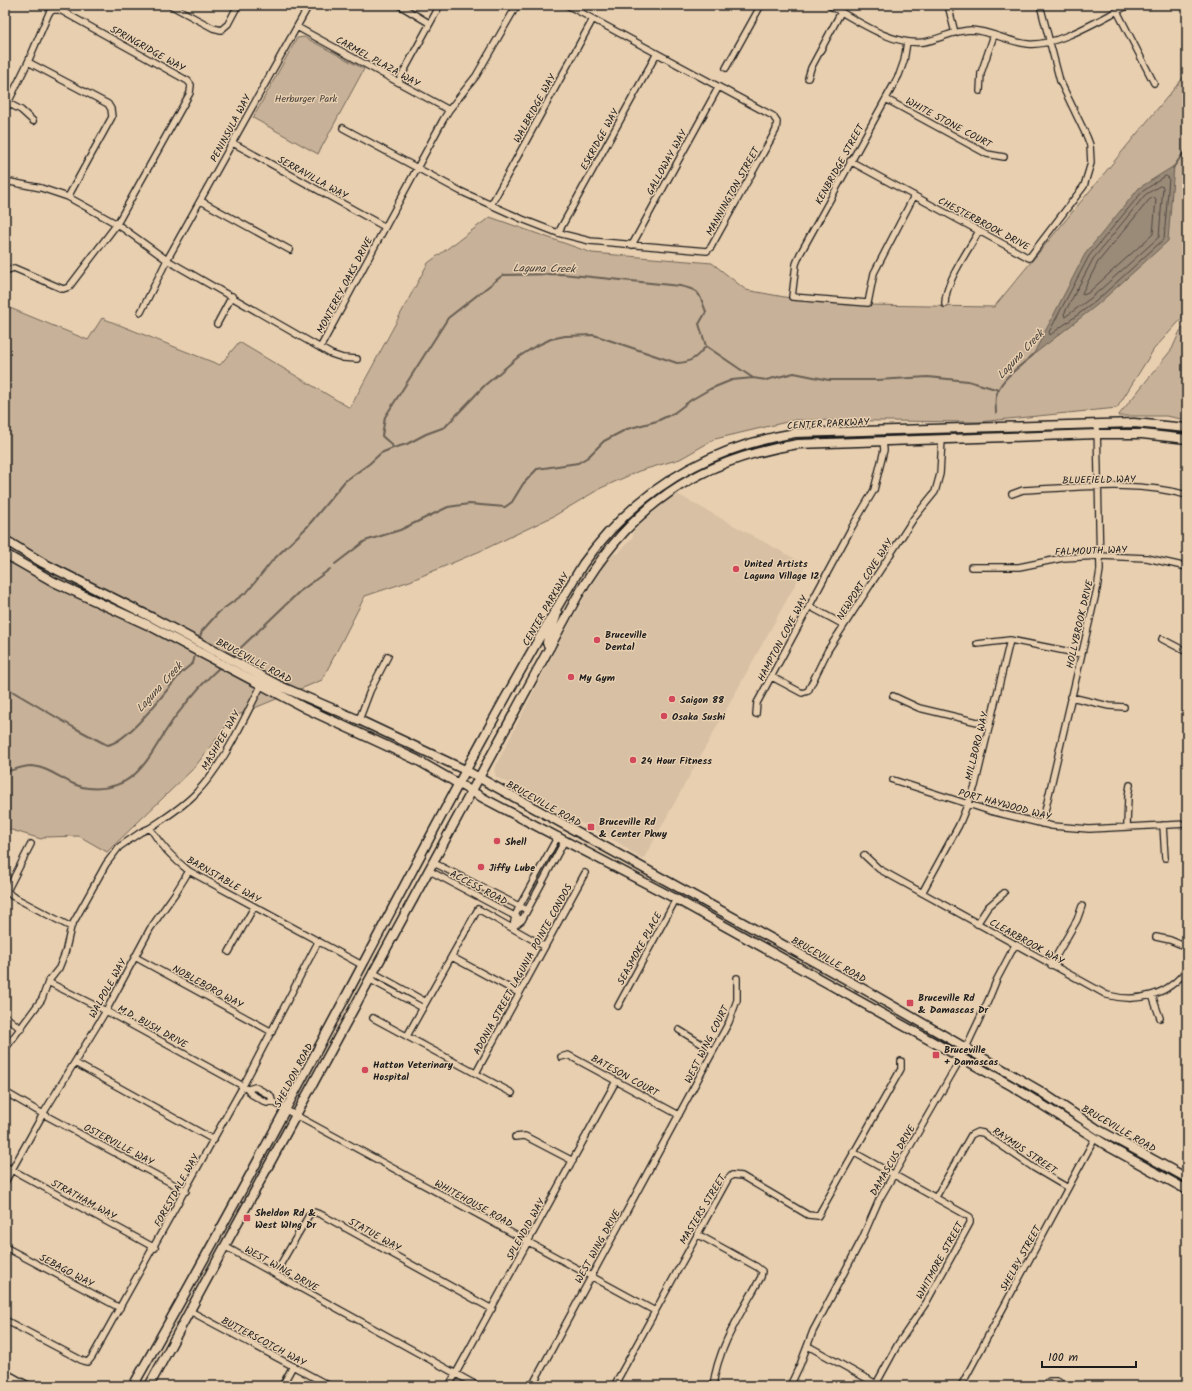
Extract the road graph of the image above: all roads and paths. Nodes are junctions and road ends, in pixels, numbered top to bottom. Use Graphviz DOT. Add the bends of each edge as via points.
graph roads {
  1 [pos="170,5"];
  2 [pos="238,5"];
  3 [pos="310,5"];
  4 [pos="399,5"];
  5 [pos="440,5"];
  6 [pos="517,5"];
  7 [pos="567,5"];
  8 [pos="761,5"];
  9 [pos="829,5"];
  10 [pos="948,5"];
  11 [pos="1040,5"];
  12 [pos="1129,5"];
  13 [pos="1116,11"];
  14 [pos="841,12"];
  15 [pos="593,19"];
  16 [pos="430,23"];
  17 [pos="298,27"];
  18 [pos="955,32"];
  19 [pos="994,35"];
  20 [pos="907,42"];
  21 [pos="1049,42"];
  22 [pos="656,54"];
  23 [pos="28,62"];
  24 [pos="726,68"];
  25 [pos="808,78"];
  26 [pos="398,82"];
  27 [pos="1154,83"];
  28 [pos="718,88"];
  29 [pos="980,91"];
  30 [pos="886,99"];
  31 [pos="8,103"];
  32 [pos="5,109"];
  33 [pos="449,110"];
  34 [pos="33,121"];
  35 [pos="343,128"];
  36 [pos="233,143"];
  37 [pos="1004,157"];
  38 [pos="850,161"];
  39 [pos="417,167"];
  40 [pos="5,181"];
  41 [pos="914,196"];
  42 [pos="68,197"];
  43 [pos="201,201"];
  44 [pos="491,205"];
  45 [pos="118,224"];
  46 [pos="384,227"];
  47 [pos="979,231"];
  48 [pos="558,232"];
  49 [pos="632,245"];
  50 [pos="290,250"];
  51 [pos="167,260"];
  52 [pos="5,271"];
  53 [pos="232,296"];
  54 [pos="946,304"];
  55 [pos="141,312"];
  56 [pos="217,324"];
  57 [pos="320,348"];
  58 [pos="357,359"];
  59 [pos="1098,424"];
  60 [pos="1187,428"];
  61 [pos="1098,434"];
  62 [pos="942,439"];
  63 [pos="1187,439"];
  64 [pos="883,440"];
  65 [pos="1099,487"];
  66 [pos="1012,494"];
  67 [pos="1187,495"];
  68 [pos="611,529"];
  69 [pos="620,536"];
  70 [pos="604,537"];
  71 [pos="5,540"];
  72 [pos="613,544"];
  73 [pos="5,554"];
  74 [pos="1100,556"];
  75 [pos="971,566"];
  76 [pos="1187,567"];
  77 [pos="560,604"];
  78 [pos="809,606"];
  79 [pos="844,625"];
  80 [pos="1162,639"];
  81 [pos="1010,640"];
  82 [pos="188,641"];
  83 [pos="977,644"];
  84 [pos="550,647"];
  85 [pos="1187,652"];
  86 [pos="1081,654"];
  87 [pos="388,656"];
  88 [pos="247,674"];
  89 [pos="772,677"];
  90 [pos="262,686"];
  91 [pos="893,696"];
  92 [pos="1071,697"];
  93 [pos="1124,707"];
  94 [pos="756,714"];
  95 [pos="360,720"];
  96 [pos="990,724"];
  97 [pos="466,770"];
  98 [pos="478,778"];
  99 [pos="893,780"];
  100 [pos="459,783"];
  101 [pos="1130,785"];
  102 [pos="471,791"];
  103 [pos="969,804"];
  104 [pos="1042,824"];
  105 [pos="1187,824"];
  106 [pos="1163,825"];
  107 [pos="1127,826"];
  108 [pos="150,828"];
  109 [pos="558,836"];
  110 [pos="565,840"];
  111 [pos="31,844"];
  112 [pos="576,846"];
  113 [pos="864,855"];
  114 [pos="1165,858"];
  115 [pos="432,862"];
  116 [pos="633,864"];
  117 [pos="428,870"];
  118 [pos="189,871"];
  119 [pos="585,873"];
  120 [pos="922,893"];
  121 [pos="1004,893"];
  122 [pos="676,899"];
  123 [pos="519,906"];
  124 [pos="1082,906"];
  125 [pos="254,907"];
  126 [pos="527,910"];
  127 [pos="514,916"];
  128 [pos="522,920"];
  129 [pos="977,924"];
  130 [pos="71,927"];
  131 [pos="513,927"];
  132 [pos="1156,937"];
  133 [pos="318,942"];
  134 [pos="1015,945"];
  135 [pos="544,946"];
  136 [pos="1187,947"];
  137 [pos="230,952"];
  138 [pos="135,957"];
  139 [pos="452,957"];
  140 [pos="362,965"];
  141 [pos="1052,965"];
  142 [pos="1187,969"];
  143 [pos="370,975"];
  144 [pos="737,978"];
  145 [pos="48,982"];
  146 [pos="519,993"];
  147 [pos="1152,996"];
  148 [pos="426,1002"];
  149 [pos="618,1006"];
  150 [pos="422,1008"];
  151 [pos="106,1010"];
  152 [pos="5,1016"];
  153 [pos="373,1018"];
  154 [pos="1160,1018"];
  155 [pos="21,1028"];
  156 [pos="679,1030"];
  157 [pos="272,1032"];
  158 [pos="407,1036"];
  159 [pos="5,1048"];
  160 [pos="965,1048"];
  161 [pos="714,1051"];
  162 [pos="561,1057"];
  163 [pos="961,1058"];
  164 [pos="901,1061"];
  165 [pos="75,1063"];
  166 [pos="476,1073"];
  167 [pos="616,1081"];
  168 [pos="246,1087"];
  169 [pos="5,1092"];
  170 [pos="512,1093"];
  171 [pos="286,1110"];
  172 [pos="43,1114"];
  173 [pos="679,1115"];
  174 [pos="296,1116"];
  175 [pos="515,1137"];
  176 [pos="1095,1138"];
  177 [pos="214,1140"];
  178 [pos="853,1152"];
  179 [pos="573,1161"];
  180 [pos="5,1166"];
  181 [pos="12,1170"];
  182 [pos="894,1174"];
  183 [pos="1187,1178"];
  184 [pos="5,1182"];
  185 [pos="1068,1188"];
  186 [pos="1187,1190"];
  187 [pos="186,1191"];
  188 [pos="936,1197"];
  189 [pos="697,1234"];
  190 [pos="529,1243"];
  191 [pos="224,1246"];
  192 [pos="5,1247"];
  193 [pos="154,1248"];
  194 [pos="275,1274"];
  195 [pos="591,1277"];
  196 [pos="120,1308"];
  197 [pos="492,1310"];
  198 [pos="190,1311"];
  199 [pos="655,1311"];
  200 [pos="5,1320"];
  201 [pos="808,1346"];
  202 [pos="293,1366"];
  203 [pos="5,1374"];
  204 [pos="456,1374"];
  205 [pos="5,1378"];
  206 [pos="877,1385"];
  207 [pos="19,1386"];
  208 [pos="27,1386"];
  209 [pos="133,1386"];
  210 [pos="149,1386"];
  211 [pos="282,1386"];
  212 [pos="330,1386"];
  213 [pos="449,1386"];
  214 [pos="478,1386"];
  215 [pos="532,1386"];
  216 [pos="614,1386"];
  217 [pos="713,1386"];
  218 [pos="790,1386"];
  219 [pos="961,1386"];
  220 [pos="1045,1386"];
  221 [pos="1066,1386"];
  1 -- 2 [label="street" via="213,28 222,30"];
  3 -- 17 [label="street, PENINSULA WAY"];
  4 -- 16 [label="street"];
  5 -- 16 [label="street"];
  6 -- 33 [label="street, MONTEREY OAKS DRIVE" via="476,76"];
  7 -- 15 [label="street, MANNINGTON STREET"];
  8 -- 24 [label="street"];
  9 -- 14 [label="street"];
  10 -- 18 [label="street"];
  11 -- 21 [label="street, CHESTERBROOK DRIVE"];
  12 -- 13 [label="street"];
  13 -- 21 [label="street"];
  13 -- 27 [label="street"];
  14 -- 20 [label="street" via="890,37"];
  14 -- 25 [label="street"];
  15 -- 22 [label="street, MANNINGTON STREET"];
  15 -- 44 [label="street, WALBRIDGE WAY"];
  16 -- 26 [label="street"];
  17 -- 26 [label="street, CARMEL PLAZA WAY"];
  17 -- 36 [label="street, PENINSULA WAY"];
  18 -- 19 [label="street" via="972,30"];
  18 -- 20 [label="street" via="928,41"];
  19 -- 21 [label="street" via="1024,44"];
  19 -- 29 [label="street" via="981,73"];
  20 -- 30 [label="street, KENBRIDGE STREET" via="902,68"];
  21 -- 47 [label="street, CHESTERBROOK DRIVE" via="1060,81 1090,145 1091,163 1088,179 1080,194 1030,258"];
  22 -- 28 [label="street, MANNINGTON STREET"];
  22 -- 48 [label="street, ESKRIDGE WAY"];
  23 -- 31 [label="street, SPRINGRIDGE WAY"];
  23 -- 42 [label="street" via="108,104 111,109 112,117"];
  23 -- 45 [label="street, SPRINGRIDGE WAY" via="49,12 60,10 191,85 190,93"];
  26 -- 33 [label="street, CARMEL PLAZA WAY"];
  28 -- 49 [label="street, GALLOWAY WAY"];
  28 -- 49 [label="street, MANNINGTON STREET" via="773,116 777,122 776,130 707,251"];
  30 -- 37 [label="street, WHITE STONE COURT" via="987,154"];
  30 -- 38 [label="street, KENBRIDGE STREET"];
  31 -- 32 [label="street, SPRINGRIDGE WAY"];
  31 -- 34 [label="street"];
  33 -- 39 [label="street, MONTEREY OAKS DRIVE"];
  35 -- 39 [label="street, MANNINGTON STREET"];
  36 -- 43 [label="street, PENINSULA WAY"];
  36 -- 46 [label="street, SERRAVILLA WAY"];
  38 -- 41 [label="street, CHESTERBROOK DRIVE"];
  38 -- 41 [label="street, KENBRIDGE STREET" via="800,254 796,264 792,297 868,303 874,273"];
  39 -- 44 [label="street, MANNINGTON STREET"];
  39 -- 46 [label="street, MONTEREY OAKS DRIVE"];
  40 -- 42 [label="street, MONTEREY OAKS DRIVE" via="41,188"];
  41 -- 47 [label="street, CHESTERBROOK DRIVE"];
  42 -- 45 [label="street, MONTEREY OAKS DRIVE"];
  43 -- 50 [label="street"];
  43 -- 51 [label="street, PENINSULA WAY"];
  44 -- 48 [label="street, MANNINGTON STREET"];
  45 -- 51 [label="street, MONTEREY OAKS DRIVE"];
  45 -- 52 [label="street" via="69,287 63,289 14,268"];
  46 -- 57 [label="street, MONTEREY OAKS DRIVE"];
  47 -- 54 [label="street" via="949,286 945,296"];
  48 -- 49 [label="street, MANNINGTON STREET" via="590,242"];
  51 -- 53 [label="street, MONTEREY OAKS DRIVE"];
  51 -- 55 [label="street, PENINSULA WAY"];
  53 -- 56 [label="street"];
  53 -- 57 [label="street, MONTEREY OAKS DRIVE"];
  57 -- 58 [label="street" via="343,358"];
  59 -- 60 [label="main road, CENTER PARKWAY" via="1134,422"];
  59 -- 61 [label="street, HOLLYBROOK DRIVE"];
  59 -- 68 [label="main road, CENTER PARKWAY" via="812,432 771,437 732,448 681,472 649,494"];
  61 -- 62 [label="main road, CENTER PARKWAY"];
  61 -- 63 [label="main road, CENTER PARKWAY" via="1142,434"];
  61 -- 65 [label="street, HOLLYBROOK DRIVE"];
  62 -- 64 [label="main road, CENTER PARKWAY"];
  62 -- 79 [label="street, NEWPORT COVE WAY" via="940,474 935,492 914,518"];
  64 -- 69 [label="main road, CENTER PARKWAY" via="798,444 738,458 676,487 644,511"];
  64 -- 78 [label="street, HAMPTON COVE WAY" via="884,450 874,490"];
  65 -- 66 [label="street, BLUEFIELD WAY" via="1023,490"];
  65 -- 67 [label="street, BLUEFIELD WAY" via="1139,487"];
  65 -- 74 [label="street, HOLLYBROOK DRIVE"];
  68 -- 69 [label="street"];
  68 -- 70 [label="main road, CENTER PARKWAY"];
  69 -- 72 [label="main road, CENTER PARKWAY"];
  70 -- 72 [label="street"];
  70 -- 77 [label="main road, CENTER PARKWAY" via="583,564"];
  71 -- 82 [label="main road, BRUCEVILLE ROAD"];
  72 -- 84 [label="main road, CENTER PARKWAY" via="591,573"];
  73 -- 82 [label="main road, BRUCEVILLE ROAD" via="54,582"];
  74 -- 75 [label="street, FALMOUTH WAY" via="1062,558 1019,567"];
  74 -- 76 [label="street, FALMOUTH WAY" via="1147,558"];
  74 -- 86 [label="street, HOLLYBROOK DRIVE" via="1097,589"];
  77 -- 84 [label="main road" via="554,626 547,639"];
  77 -- 97 [label="main road, CENTER PARKWAY"];
  78 -- 79 [label="street"];
  78 -- 89 [label="street, HAMPTON COVE WAY"];
  79 -- 89 [label="street, NEWPORT COVE WAY" via="828,650 808,691 802,693"];
  80 -- 85 [label="street"];
  81 -- 83 [label="street"];
  81 -- 86 [label="street"];
  81 -- 96 [label="street, MILLBORO WAY"];
  82 -- 88 [label="main road, BRUCEVILLE ROAD"];
  84 -- 98 [label="main road, CENTER PARKWAY"];
  86 -- 92 [label="street, HOLLYBROOK DRIVE"];
  87 -- 95 [label="street" via="371,688"];
  88 -- 90 [label="main road, BRUCEVILLE ROAD"];
  88 -- 95 [label="main road, BRUCEVILLE ROAD"];
  89 -- 94 [label="street, HAMPTON COVE WAY" via="757,703"];
  90 -- 100 [label="main road, BRUCEVILLE ROAD" via="417,760"];
  90 -- 108 [label="street, MASHPEE WAY" via="207,781 184,804"];
  91 -- 96 [label="street" via="920,708"];
  92 -- 93 [label="street"];
  92 -- 104 [label="street, HOLLYBROOK DRIVE"];
  95 -- 97 [label="main road, BRUCEVILLE ROAD"];
  96 -- 103 [label="street, MILLBORO WAY"];
  97 -- 98 [label="main road, BRUCEVILLE ROAD"];
  97 -- 100 [label="main road, SHELDON ROAD"];
  98 -- 102 [label="main road"];
  98 -- 116 [label="main road, BRUCEVILLE ROAD"];
  99 -- 103 [label="street, PORT HAYWOOD WAY"];
  100 -- 102 [label="main road, BRUCEVILLE ROAD"];
  100 -- 140 [label="main road, SHELDON ROAD"];
  101 -- 107 [label="street"];
  102 -- 109 [label="main road, BRUCEVILLE ROAD"];
  102 -- 115 [label="main road"];
  103 -- 104 [label="street, PORT HAYWOOD WAY"];
  103 -- 120 [label="street, MILLBORO WAY"];
  104 -- 107 [label="street, PORT HAYWOOD WAY" via="1090,829"];
  105 -- 106 [label="street, PORT HAYWOOD WAY"];
  106 -- 107 [label="street, PORT HAYWOOD WAY"];
  106 -- 114 [label="street"];
  108 -- 118 [label="street, BARNSTABLE WAY" via="172,858"];
  108 -- 130 [label="street" via="128,840 112,854"];
  109 -- 110 [label="main road, BRUCEVILLE ROAD"];
  109 -- 123 [label="street"];
  110 -- 112 [label="main road, BRUCEVILLE ROAD"];
  110 -- 126 [label="street"];
  111 -- 130 [label="street" via="7,891"];
  112 -- 116 [label="main road" via="590,847 625,865"];
  112 -- 122 [label="main road, BRUCEVILLE ROAD"];
  113 -- 120 [label="street, CLEARBROOK WAY" via="878,869"];
  115 -- 117 [label="main road"];
  115 -- 123 [label="street"];
  116 -- 160 [label="main road, BRUCEVILLE ROAD" via="861,988"];
  117 -- 127 [label="street, ACCESS ROAD"];
  117 -- 143 [label="main road"];
  118 -- 125 [label="street, BARNSTABLE WAY"];
  118 -- 138 [label="street, WALPOLE WAY" via="150,929"];
  119 -- 135 [label="street, ADONIA STREET LAGUNIA POINTE CONDOS"];
  120 -- 129 [label="street, CLEARBROOK WAY"];
  121 -- 129 [label="street" via="988,907"];
  122 -- 149 [label="street, SEASMOKE PLACE"];
  122 -- 163 [label="main road, BRUCEVILLE ROAD"];
  123 -- 126 [label="street"];
  123 -- 127 [label="street"];
  124 -- 141 [label="street"];
  125 -- 133 [label="street, BARNSTABLE WAY"];
  125 -- 137 [label="street"];
  126 -- 128 [label="street"];
  127 -- 128 [label="street, ACCESS ROAD"];
  127 -- 131 [label="street"];
  128 -- 131 [label="street"];
  129 -- 134 [label="street, CLEARBROOK WAY"];
  130 -- 145 [label="street" via="59,968"];
  131 -- 135 [label="street"];
  131 -- 139 [label="street" via="478,909"];
  132 -- 136 [label="street"];
  133 -- 140 [label="street, BARNSTABLE WAY"];
  133 -- 157 [label="street, FORESTDALE WAY"];
  134 -- 141 [label="street, CLEARBROOK WAY"];
  134 -- 160 [label="street, DAMASCUS DRIVE"];
  135 -- 146 [label="street, ADONIA STREET LAGUNIA POINTE CONDOS"];
  138 -- 151 [label="street, WALPOLE WAY"];
  138 -- 157 [label="street, NOBLEBORO WAY"];
  139 -- 146 [label="street"];
  139 -- 148 [label="street"];
  140 -- 171 [label="main road, SHELDON ROAD"];
  141 -- 147 [label="street, CLEARBROOK WAY" via="1107,994 1128,999"];
  142 -- 147 [label="street, CLEARBROOK WAY" via="1174,983"];
  143 -- 148 [label="street"];
  143 -- 150 [label="street"];
  143 -- 174 [label="main road"];
  144 -- 161 [label="street, WEST WING COURT" via="737,1000"];
  145 -- 151 [label="street, M.D. BUSH DRIVE"];
  145 -- 155 [label="street" via="42,999"];
  146 -- 166 [label="street, ADONIA STREET LAGUNIA POINTE CONDOS"];
  147 -- 154 [label="street"];
  148 -- 150 [label="street"];
  150 -- 158 [label="street"];
  151 -- 165 [label="street, WALPOLE WAY"];
  151 -- 168 [label="street, M.D. BUSH DRIVE"];
  152 -- 155 [label="street"];
  153 -- 158 [label="street"];
  155 -- 159 [label="street"];
  156 -- 161 [label="street"];
  157 -- 168 [label="street, FORESTDALE WAY"];
  158 -- 166 [label="street"];
  160 -- 163 [label="street, DAMASCUS DRIVE"];
  160 -- 183 [label="main road, BRUCEVILLE ROAD" via="1040,1091 1099,1130"];
  161 -- 173 [label="street, WEST WING COURT"];
  162 -- 167 [label="street, BATESON COURT" via="568,1055"];
  163 -- 176 [label="main road, BRUCEVILLE ROAD" via="1030,1096"];
  163 -- 182 [label="street, DAMASCUS DRIVE"];
  164 -- 178 [label="street, MASTERS STREET" via="901,1068"];
  165 -- 172 [label="street, WALPOLE WAY"];
  165 -- 177 [label="street"];
  166 -- 170 [label="street"];
  167 -- 173 [label="street, BATESON COURT"];
  167 -- 179 [label="street, SPLENDID WAY"];
  168 -- 171 [label="street, M.D. BUSH DRIVE" via="251,1094 267,1103 272,1101"];
  168 -- 177 [label="street, FORESTDALE WAY"];
  169 -- 172 [label="street"];
  171 -- 174 [label="street, WHITEHOUSE ROAD"];
  171 -- 209 [label="main road, SHELDON ROAD"];
  172 -- 181 [label="street, WALPOLE WAY"];
  172 -- 187 [label="street, OSTERVILLE WAY"];
  173 -- 195 [label="street, WEST WING DRIVE"];
  174 -- 190 [label="street, WHITEHOUSE ROAD"];
  174 -- 191 [label="main road"];
  175 -- 179 [label="street" via="525,1136"];
  176 -- 185 [label="street, SHELBY STREET"];
  176 -- 186 [label="main road, BRUCEVILLE ROAD"];
  177 -- 187 [label="street, FORESTDALE WAY"];
  178 -- 182 [label="street, WHITMORE STREET"];
  178 -- 189 [label="street, MASTERS STREET" via="818,1216 808,1215 737,1175 728,1179"];
  179 -- 190 [label="street, SPLENDID WAY"];
  180 -- 181 [label="street, STRATHAM WAY"];
  181 -- 184 [label="street, WALPOLE WAY"];
  181 -- 193 [label="street, STRATHAM WAY"];
  182 -- 188 [label="street, WHITMORE STREET"];
  182 -- 201 [label="street, DAMASCUS DRIVE" via="813,1331"];
  185 -- 188 [label="street, RAYMUS STREET" via="983,1133 977,1132 971,1135"];
  185 -- 219 [label="street, SHELBY STREET"];
  187 -- 193 [label="street, FORESTDALE WAY"];
  188 -- 206 [label="street, WHITMORE STREET" via="965,1212 970,1217 970,1223 926,1302 898,1344"];
  189 -- 199 [label="street, MASTERS STREET"];
  189 -- 217 [label="street" via="762,1271 724,1344"];
  190 -- 195 [label="street, WHITEHOUSE ROAD"];
  190 -- 197 [label="street, SPLENDID WAY"];
  191 -- 194 [label="street, WEST WING DRIVE"];
  191 -- 198 [label="main road"];
  192 -- 196 [label="street, SEBAGO WAY"];
  193 -- 196 [label="street, FORESTDALE WAY"];
  194 -- 197 [label="street, STATUE WAY" via="309,1215 314,1212"];
  194 -- 204 [label="street, WEST WING DRIVE"];
  195 -- 199 [label="street, WHITEHOUSE ROAD"];
  195 -- 215 [label="street, WEST WING DRIVE"];
  196 -- 200 [label="street, FORESTDALE WAY" via="88,1362 83,1362"];
  197 -- 204 [label="street, SPLENDID WAY"];
  198 -- 202 [label="street, BUTTERSCOTCH WAY"];
  198 -- 210 [label="main road"];
  199 -- 216 [label="street, MASTERS STREET"];
  201 -- 206 [label="street"];
  201 -- 218 [label="street, DAMASCUS DRIVE"];
  202 -- 211 [label="street"];
  202 -- 212 [label="street, BUTTERSCOTCH WAY"];
  203 -- 208 [label="main road"];
  204 -- 213 [label="street, SPLENDID WAY"];
  204 -- 214 [label="street, WEST WING DRIVE"];
  205 -- 207 [label="main road"];
  220 -- 221 [label="street" via="1049,1381 1057,1381"];
}
